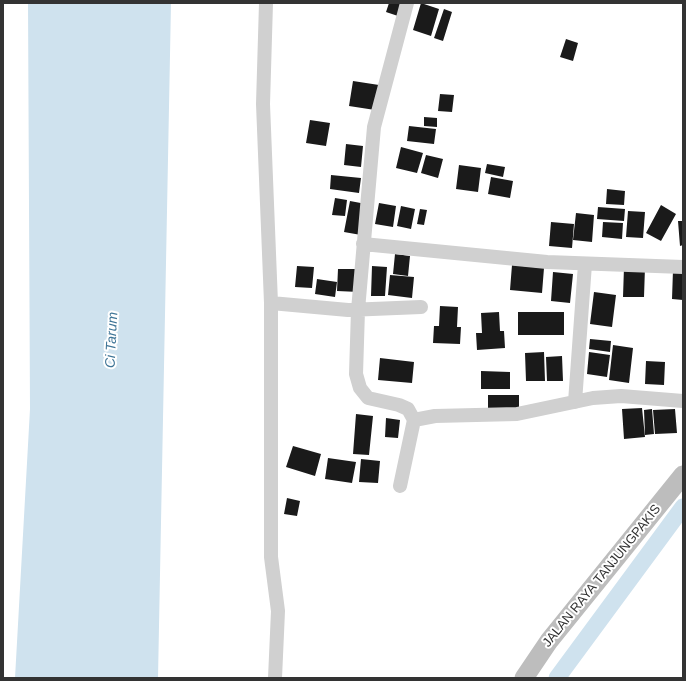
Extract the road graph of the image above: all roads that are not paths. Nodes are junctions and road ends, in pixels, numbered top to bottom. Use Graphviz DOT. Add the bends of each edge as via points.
graph roads {
  1 [pos="266,3"];
  2 [pos="407,3"];
  3 [pos="363,244"];
  4 [pos="584,264"];
  5 [pos="683,267"];
  6 [pos="271,303"];
  7 [pos="421,307"];
  8 [pos="358,310"];
  9 [pos="683,401"];
  10 [pos="575,402"];
  11 [pos="414,420"];
  12 [pos="683,475"];
  13 [pos="400,486"];
  14 [pos="275,678"];
  15 [pos="524,678"];
  1 -- 6 [label="street" via="263,104"];
  2 -- 3 [label="street" via="374,126"];
  3 -- 4 [label="street"];
  3 -- 8 [label="street"];
  4 -- 5 [label="street"];
  4 -- 10 [label="street"];
  6 -- 8 [label="street"];
  6 -- 14 [label="street" via="271,557 278,611"];
  7 -- 8 [label="street"];
  8 -- 11 [label="street" via="356,374 360,388 368,398 408,409"];
  9 -- 10 [label="street" via="621,396"];
  10 -- 11 [label="street" via="517,414 435,416"];
  11 -- 13 [label="street"];
  12 -- 15 [label="street, JALAN RAYA TANJUNGPAKIS" via="549,641"];
}
